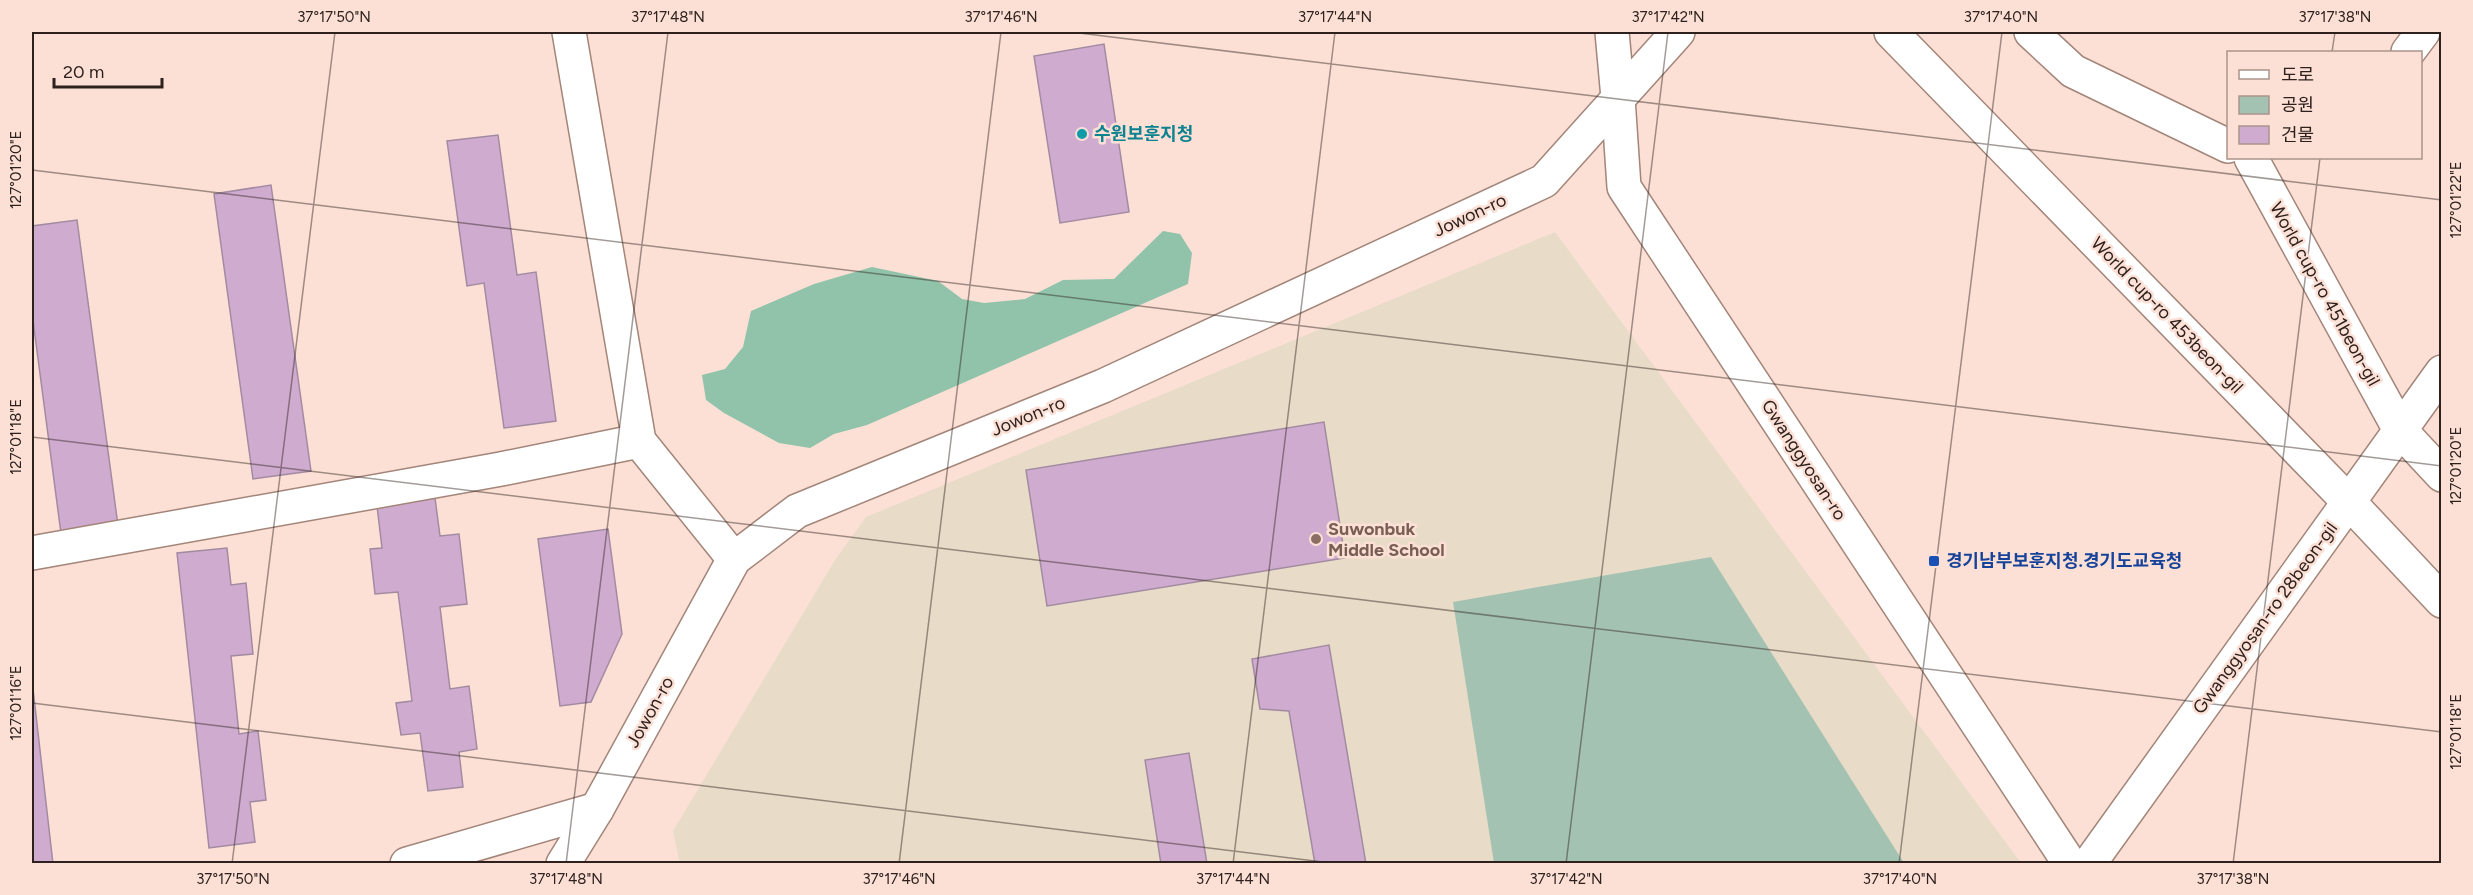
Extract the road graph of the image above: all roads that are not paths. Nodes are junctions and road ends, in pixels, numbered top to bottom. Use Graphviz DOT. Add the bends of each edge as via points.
graph roads {
  1 [pos="569,32"];
  2 [pos="1612,32"];
  3 [pos="1677,32"];
  4 [pos="1890,32"];
  5 [pos="2031,32"];
  6 [pos="2423,32"];
  7 [pos="2409,51"];
  8 [pos="1618,98"];
  9 [pos="2227,145"];
  10 [pos="2252,159"];
  11 [pos="2442,372"];
  12 [pos="2400,430"];
  13 [pos="639,441"];
  14 [pos="2442,476"];
  15 [pos="2349,502"];
  16 [pos="32,553"];
  17 [pos="734,559"];
  18 [pos="2442,600"];
  19 [pos="597,809"];
  20 [pos="407,864"];
  21 [pos="563,864"];
  22 [pos="2070,864"];
  23 [pos="2089,864"];
  1 -- 13 [label="street"];
  2 -- 8 [label="street, Gwanggyosan-ro"];
  3 -- 8 [label="street, Jowon-ro"];
  4 -- 15 [label="street, World cup-ro 453beon-gil"];
  5 -- 9 [label="street" via="2073,72"];
  6 -- 7 [label="street"];
  8 -- 17 [label="street, Jowon-ro" via="1544,181 1103,386 797,511"];
  8 -- 22 [label="street, Gwanggyosan-ro" via="1624,187"];
  10 -- 12 [label="street, World cup-ro 451beon-gil"];
  11 -- 12 [label="street, Gwanggyosan-ro 28beon-gil"];
  12 -- 14 [label="street, World cup-ro 451beon-gil"];
  12 -- 15 [label="street, Gwanggyosan-ro 28beon-gil"];
  13 -- 16 [label="street"];
  13 -- 17 [label="street"];
  15 -- 18 [label="street, World cup-ro 453beon-gil"];
  15 -- 23 [label="street, Gwanggyosan-ro 28beon-gil"];
  17 -- 19 [label="street, Jowon-ro"];
  19 -- 20 [label="street"];
  19 -- 21 [label="street, Jowon-ro"];
}
